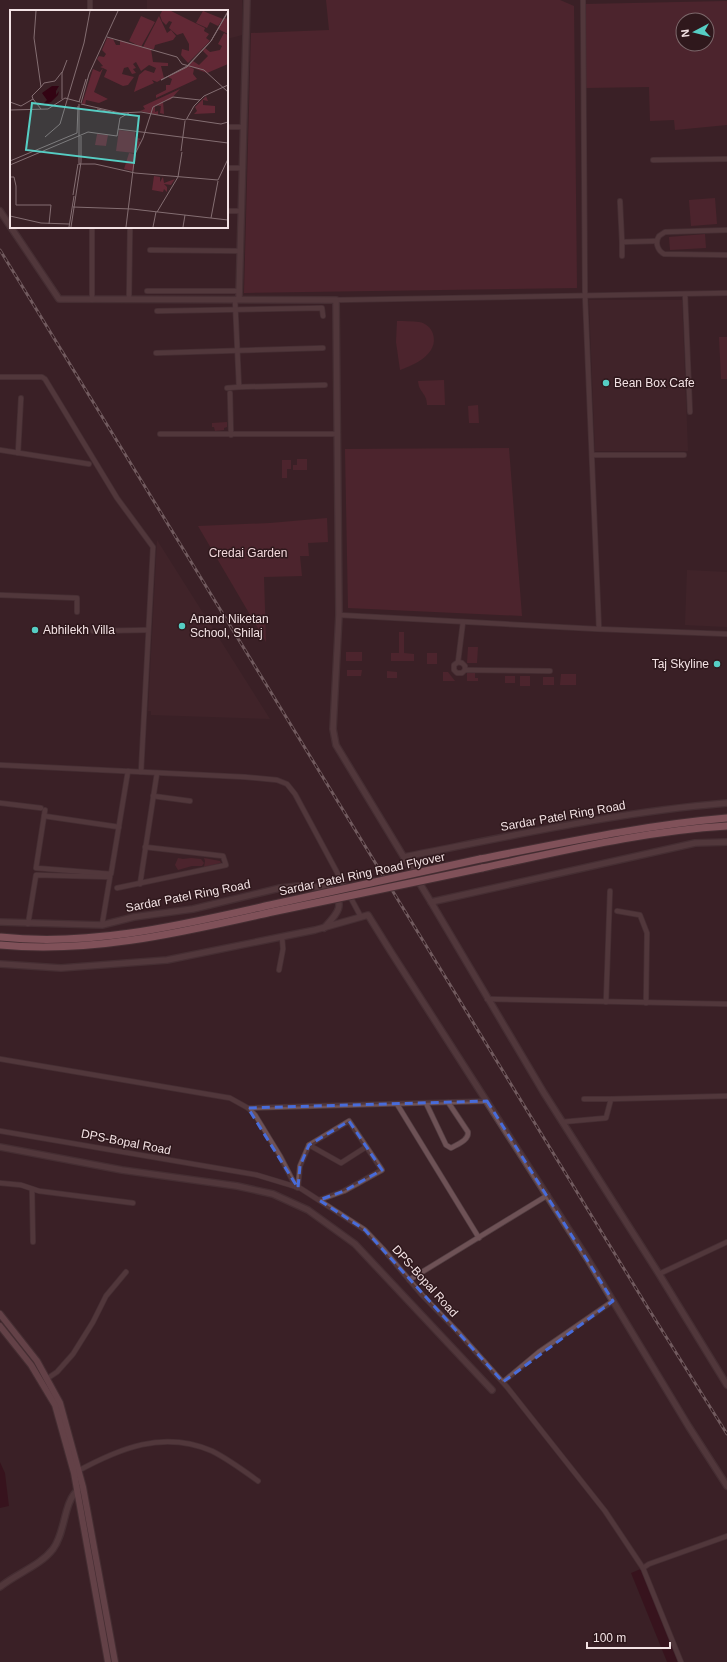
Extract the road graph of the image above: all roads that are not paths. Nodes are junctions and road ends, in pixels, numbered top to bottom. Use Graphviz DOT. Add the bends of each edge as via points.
graph roads {
  1 [pos="247,0"];
  2 [pos="583,0"];
  3 [pos="228,127"];
  4 [pos="244,127"];
  5 [pos="653,160"];
  6 [pos="727,160"];
  7 [pos="228,168"];
  8 [pos="243,168"];
  9 [pos="620,201"];
  10 [pos="0,211"];
  11 [pos="228,211"];
  12 [pos="242,212"];
  13 [pos="10,226"];
  14 [pos="12,228"];
  15 [pos="92,228"];
  16 [pos="130,230"];
  17 [pos="727,230"];
  18 [pos="657,241"];
  19 [pos="622,242"];
  20 [pos="150,250"];
  21 [pos="240,251"];
  22 [pos="727,255"];
  23 [pos="622,256"];
  24 [pos="147,290"];
  25 [pos="240,291"];
  26 [pos="727,293"];
  27 [pos="685,294"];
  28 [pos="585,295"];
  29 [pos="237,298"];
  30 [pos="129,299"];
  31 [pos="92,300"];
  32 [pos="336,300"];
  33 [pos="236,309"];
  34 [pos="157,311"];
  35 [pos="323,316"];
  36 [pos="323,348"];
  37 [pos="238,351"];
  38 [pos="156,353"];
  39 [pos="0,377"];
  40 [pos="325,385"];
  41 [pos="239,387"];
  42 [pos="227,388"];
  43 [pos="230,393"];
  44 [pos="21,398"];
  45 [pos="690,412"];
  46 [pos="160,434"];
  47 [pos="338,434"];
  48 [pos="231,435"];
  49 [pos="0,450"];
  50 [pos="18,453"];
  51 [pos="592,455"];
  52 [pos="684,455"];
  53 [pos="89,464"];
  54 [pos="0,595"];
  55 [pos="77,612"];
  56 [pos="339,615"];
  57 [pos="463,622"];
  58 [pos="599,629"];
  59 [pos="148,630"];
  60 [pos="93,631"];
  61 [pos="727,634"];
  62 [pos="458,662"];
  63 [pos="465,670"];
  64 [pos="550,671"];
  65 [pos="0,765"];
  66 [pos="128,771"];
  67 [pos="141,772"];
  68 [pos="157,773"];
  69 [pos="154,796"];
  70 [pos="190,801"];
  71 [pos="0,803"];
  72 [pos="727,803"];
  73 [pos="44,811"];
  74 [pos="727,818"];
  75 [pos="727,826"];
  76 [pos="119,827"];
  77 [pos="727,842"];
  78 [pos="146,847"];
  79 [pos="404,857"];
  80 [pos="140,884"];
  81 [pos="117,888"];
  82 [pos="610,891"];
  83 [pos="431,902"];
  84 [pos="617,911"];
  85 [pos="361,917"];
  86 [pos="0,922"];
  87 [pos="28,924"];
  88 [pos="102,925"];
  89 [pos="324,928"];
  90 [pos="0,937"];
  91 [pos="282,937"];
  92 [pos="0,945"];
  93 [pos="0,964"];
  94 [pos="279,970"];
  95 [pos="487,998"];
  96 [pos="606,1002"];
  97 [pos="646,1003"];
  98 [pos="727,1004"];
  99 [pos="0,1059"];
  100 [pos="727,1096"];
  101 [pos="584,1099"];
  102 [pos="611,1099"];
  103 [pos="487,1101"];
  104 [pos="448,1102"];
  105 [pos="426,1103"];
  106 [pos="397,1104"];
  107 [pos="248,1108"];
  108 [pos="562,1122"];
  109 [pos="0,1131"];
  110 [pos="309,1145"];
  111 [pos="0,1146"];
  112 [pos="366,1147"];
  113 [pos="0,1183"];
  114 [pos="297,1187"];
  115 [pos="32,1189"];
  116 [pos="548,1195"];
  117 [pos="319,1200"];
  118 [pos="134,1204"];
  119 [pos="479,1238"];
  120 [pos="33,1242"];
  121 [pos="727,1242"];
  122 [pos="126,1272"];
  123 [pos="659,1274"];
  124 [pos="409,1280"];
  125 [pos="613,1301"];
  126 [pos="0,1314"];
  127 [pos="0,1326"];
  128 [pos="48,1378"];
  129 [pos="503,1382"];
  130 [pos="727,1385"];
  131 [pos="492,1390"];
  132 [pos="77,1472"];
  133 [pos="258,1480"];
  134 [pos="727,1486"];
  135 [pos="80,1489"];
  136 [pos="727,1536"];
  137 [pos="642,1568"];
  138 [pos="0,1587"];
  139 [pos="108,1662"];
  140 [pos="115,1662"];
  141 [pos="681,1662"];
  1 -- 4 [label="street"];
  2 -- 28 [label="street"];
  3 -- 4 [label="street"];
  4 -- 8 [label="street"];
  5 -- 6 [label="street"];
  7 -- 8 [label="street"];
  8 -- 12 [label="street"];
  9 -- 19 [label="street"];
  10 -- 13 [label="street"];
  11 -- 12 [label="street"];
  12 -- 21 [label="street"];
  14 -- 31 [label="street" via="59,298"];
  15 -- 31 [label="street"];
  16 -- 30 [label="street"];
  17 -- 18 [label="street" via="665,232"];
  18 -- 19 [label="street"];
  18 -- 22 [label="street" via="659,249 664,254"];
  19 -- 23 [label="street"];
  20 -- 21 [label="street"];
  21 -- 25 [label="street"];
  24 -- 25 [label="street"];
  25 -- 29 [label="street"];
  26 -- 27 [label="street"];
  27 -- 28 [label="street"];
  27 -- 45 [label="street"];
  28 -- 32 [label="street"];
  28 -- 51 [label="street"];
  29 -- 30 [label="street"];
  29 -- 32 [label="street"];
  29 -- 33 [label="street"];
  30 -- 31 [label="street"];
  32 -- 47 [label="street"];
  33 -- 34 [label="street"];
  33 -- 35 [label="street" via="322,308"];
  33 -- 37 [label="street"];
  36 -- 37 [label="street"];
  37 -- 38 [label="street"];
  37 -- 41 [label="street"];
  39 -- 59 [label="street" via="45,379 114,493 153,547"];
  40 -- 41 [label="street"];
  41 -- 42 [label="street"];
  43 -- 48 [label="street"];
  44 -- 50 [label="street"];
  46 -- 48 [label="street"];
  47 -- 48 [label="street"];
  47 -- 56 [label="street"];
  49 -- 50 [label="street"];
  50 -- 53 [label="street"];
  51 -- 52 [label="street"];
  51 -- 58 [label="street"];
  54 -- 55 [label="street" via="77,598"];
  56 -- 57 [label="street"];
  56 -- 79 [label="street" via="332,728 336,745"];
  57 -- 58 [label="street"];
  57 -- 62 [label="street"];
  58 -- 61 [label="street"];
  59 -- 60 [label="street"];
  59 -- 67 [label="street"];
  62 -- 63 [label="street" via="465,666"];
  62 -- 63 [label="street" via="454,665 454,670 457,673"];
  63 -- 64 [label="street"];
  65 -- 66 [label="street"];
  66 -- 67 [label="street"];
  66 -- 76 [label="street"];
  67 -- 68 [label="street"];
  68 -- 69 [label="street"];
  68 -- 85 [label="street" via="245,777 277,780 287,784 295,794"];
  69 -- 70 [label="street"];
  69 -- 78 [label="street"];
  71 -- 73 [label="street"];
  72 -- 79 [label="street, Sardar Patel Ring Road" via="574,823"];
  73 -- 76 [label="street"];
  73 -- 76 [label="street" via="36,868 111,874"];
  74 -- 90 [label="highway, Sardar Patel Ring Road Flyover, bridge" via="689,821 586,838 160,928 80,939"];
  75 -- 92 [label="highway, Sardar Patel Ring Road Flyover, bridge" via="690,828 587,846 161,936 81,946 41,948"];
  77 -- 83 [label="street" via="695,843"];
  78 -- 80 [label="street"];
  78 -- 80 [label="street" via="223,856 226,865"];
  79 -- 83 [label="street"];
  80 -- 81 [label="street"];
  82 -- 96 [label="street"];
  83 -- 95 [label="street"];
  84 -- 97 [label="street" via="640,915 647,933"];
  85 -- 89 [label="street"];
  85 -- 103 [label="street" via="368,915"];
  86 -- 87 [label="street, Sardar Patel Ring Road"];
  87 -- 88 [label="street, Sardar Patel Ring Road"];
  87 -- 88 [label="street" via="36,875 110,877"];
  88 -- 89 [label="street, Sardar Patel Ring Road" via="299,886 332,888 338,895 338,913"];
  89 -- 91 [label="street"];
  91 -- 93 [label="street" via="160,961 61,968"];
  91 -- 94 [label="street" via="283,949"];
  95 -- 96 [label="street"];
  95 -- 108 [label="street"];
  96 -- 97 [label="street"];
  97 -- 98 [label="street"];
  99 -- 107 [label="street" via="230,1098"];
  100 -- 102 [label="street"];
  101 -- 102 [label="street"];
  102 -- 108 [label="street" via="606,1118"];
  103 -- 104 [label="street"];
  103 -- 116 [label="street"];
  104 -- 105 [label="street"];
  104 -- 105 [label="street" via="469,1135 451,1148 446,1145"];
  105 -- 106 [label="street"];
  106 -- 107 [label="street"];
  106 -- 119 [label="street"];
  107 -- 114 [label="street" via="255,1115"];
  108 -- 123 [label="street"];
  109 -- 114 [label="street, DPS-Bopal Road" via="257,1174"];
  110 -- 112 [label="street" via="341,1163"];
  110 -- 112 [label="street" via="349,1121"];
  110 -- 114 [label="street" via="300,1166"];
  111 -- 131 [label="street" via="122,1170 237,1186 274,1194 308,1210 355,1244"];
  112 -- 117 [label="street" via="382,1170 344,1191"];
  113 -- 115 [label="street"];
  114 -- 117 [label="street, DPS-Bopal Road"];
  115 -- 118 [label="street"];
  115 -- 120 [label="street"];
  116 -- 119 [label="street"];
  116 -- 125 [label="street"];
  117 -- 124 [label="street, DPS-Bopal Road" via="365,1230"];
  119 -- 124 [label="street"];
  121 -- 123 [label="street"];
  122 -- 128 [label="street" via="106,1296 73,1354"];
  123 -- 130 [label="street"];
  124 -- 129 [label="street, DPS-Bopal Road"];
  125 -- 129 [label="street" via="539,1352"];
  125 -- 134 [label="street" via="688,1427"];
  126 -- 128 [label="main road"];
  127 -- 132 [label="main road" via="31,1365 55,1405"];
  128 -- 132 [label="main road" via="60,1403"];
  129 -- 137 [label="street, DPS-Bopal Road" via="605,1511"];
  132 -- 133 [label="street" via="121,1450 148,1442 168,1441 198,1446 213,1452"];
  132 -- 135 [label="main road"];
  135 -- 138 [label="street" via="74,1494 68,1506 62,1534 54,1548 44,1558"];
  135 -- 139 [label="main road"];
  135 -- 140 [label="main road"];
  136 -- 137 [label="street"];
  137 -- 141 [label="street, DPS-Bopal Road"];
}
